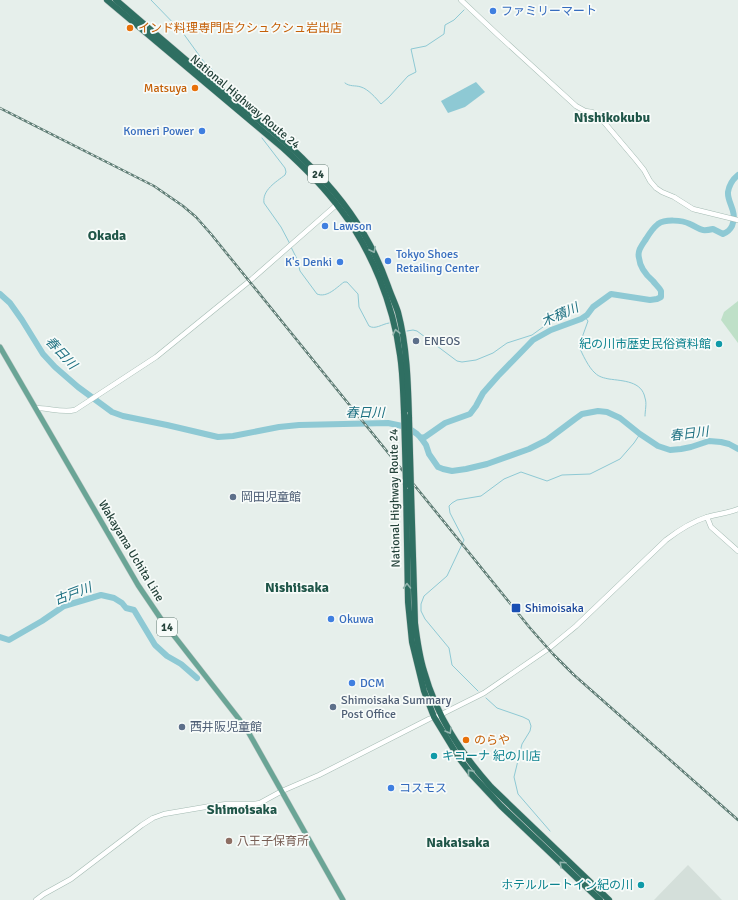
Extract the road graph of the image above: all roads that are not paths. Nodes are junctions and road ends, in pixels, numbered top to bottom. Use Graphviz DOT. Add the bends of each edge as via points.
graph roads {
  1 [pos="107,0"];
  2 [pos="116,0"];
  3 [pos="461,0"];
  4 [pos="338,201"];
  5 [pos="738,220"];
  6 [pos="0,347"];
  7 [pos="36,408"];
  8 [pos="408,487"];
  9 [pos="738,509"];
  10 [pos="707,517"];
  11 [pos="738,551"];
  12 [pos="440,715"];
  13 [pos="434,718"];
  14 [pos="282,791"];
  15 [pos="36,900"];
  16 [pos="344,900"];
  17 [pos="600,900"];
  18 [pos="610,900"];
  1 -- 4 [label="highway, National Highway Route 24 / 24" via="283,148"];
  2 -- 4 [label="highway, National Highway Route 24 / 24" via="307,162 324,180"];
  3 -- 5 [label="main road" via="576,106 598,115 656,188 693,209"];
  4 -- 7 [label="main road" via="252,280 156,357 75,410 64,412"];
  8 -- 4 [label="highway, National Highway Route 24 / 24, one-way, bridge" via="400,355 390,309 365,249"];
  4 -- 8 [label="highway, National Highway Route 24 / 24, one-way, bridge" via="371,245 398,312 408,379"];
  6 -- 7 [label="main road, Wakayama Uchita Line / 14"];
  7 -- 14 [label="main road, Wakayama Uchita Line / 14" via="138,585 161,619 246,728"];
  8 -- 12 [label="highway, National Highway Route 24 / 24" via="415,622 424,671"];
  13 -- 8 [label="highway, National Highway Route 24 / 24, one-way" via="424,691 412,642 408,602"];
  9 -- 10 [label="main road"];
  10 -- 11 [label="main road" via="711,527"];
  10 -- 12 [label="main road" via="687,525 666,540 568,634 548,649 484,693"];
  12 -- 13 [label="main road"];
  12 -- 18 [label="highway, National Highway Route 24 / 24, one-way" via="460,750 491,787"];
  13 -- 14 [label="main road"];
  17 -- 13 [label="highway, National Highway Route 24 / 24, one-way" via="472,775"];
  14 -- 15 [label="main road" via="260,803 211,806 153,818 71,880"];
  14 -- 16 [label="main road, Wakayama Uchita Line / 14"];
}
